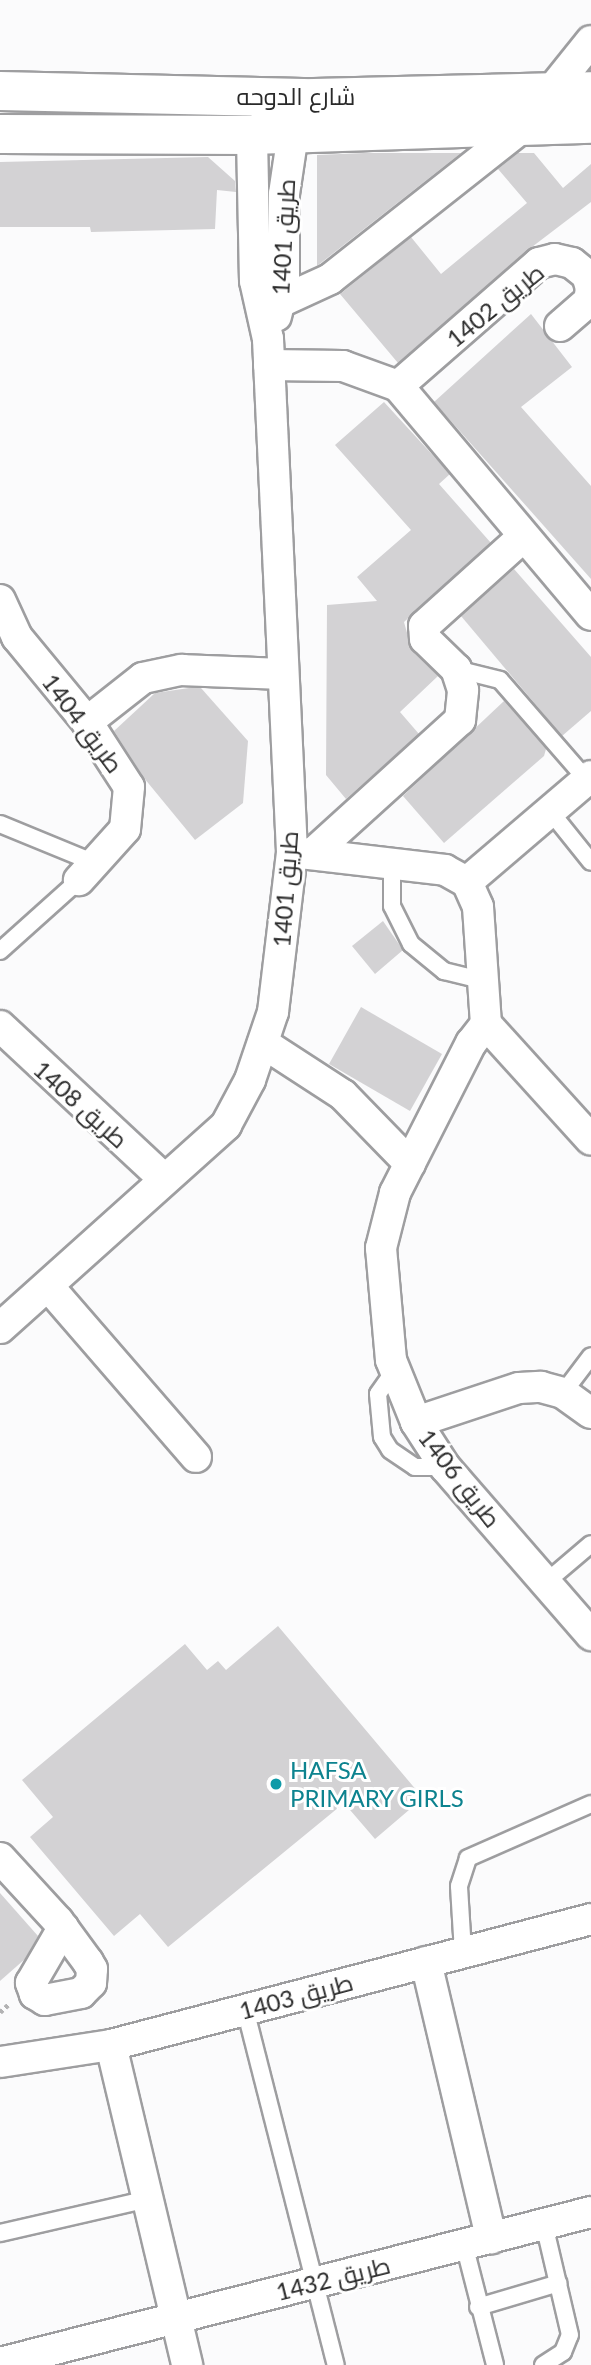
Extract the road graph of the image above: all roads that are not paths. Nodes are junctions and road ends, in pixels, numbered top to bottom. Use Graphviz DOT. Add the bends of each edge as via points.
graph roads {
  1 [pos="591,41"];
  2 [pos="0,91"];
  3 [pos="551,91"];
  4 [pos="591,91"];
  5 [pos="314,98"];
  6 [pos="591,124"];
  7 [pos="524,126"];
  8 [pos="0,134"];
  9 [pos="293,134"];
  10 [pos="252,135"];
  11 [pos="591,289"];
  12 [pos="280,302"];
  13 [pos="560,326"];
  14 [pos="269,352"];
  15 [pos="398,386"];
  16 [pos="523,537"];
  17 [pos="0,600"];
  18 [pos="591,615"];
  19 [pos="456,669"];
  20 [pos="281,674"];
  21 [pos="87,722"];
  22 [pos="589,778"];
  23 [pos="550,811"];
  24 [pos="0,824"];
  25 [pos="302,853"];
  26 [pos="591,862"];
  27 [pos="392,864"];
  28 [pos="87,872"];
  29 [pos="467,883"];
  30 [pos="0,951"];
  31 [pos="485,981"];
  32 [pos="486,1024"];
  33 [pos="0,1026"];
  34 [pos="263,1043"];
  35 [pos="591,1140"];
  36 [pos="410,1164"];
  37 [pos="164,1180"];
  38 [pos="48,1286"];
  39 [pos="0,1328"];
  40 [pos="591,1356"];
  41 [pos="394,1371"];
  42 [pos="564,1393"];
  43 [pos="591,1413"];
  44 [pos="416,1422"];
  45 [pos="196,1457"];
  46 [pos="445,1467"];
  47 [pos="591,1544"];
  48 [pos="545,1583"];
  49 [pos="591,1635"];
  50 [pos="591,1804"];
  51 [pos="0,1858"];
  52 [pos="591,1919"];
  53 [pos="63,1927"];
  54 [pos="463,1952"];
  55 [pos="426,1962"];
  56 [pos="245,2009"];
  57 [pos="111,2045"];
  58 [pos="0,2062"];
  59 [pos="148,2199"];
  60 [pos="591,2212"];
  61 [pos="544,2224"];
  62 [pos="0,2233"];
  63 [pos="477,2241"];
  64 [pos="316,2282"];
  65 [pos="559,2283"];
  66 [pos="478,2307"];
  67 [pos="176,2318"];
  68 [pos="0,2363"];
  69 [pos="187,2365"];
  70 [pos="336,2365"];
  71 [pos="495,2365"];
  72 [pos="543,2365"];
  1 -- 3 [label="street"];
  2 -- 5 [label="street, شارع الدوحه"];
  3 -- 4 [label="street, شارع الدوحه"];
  3 -- 5 [label="street, شارع الدوحه"];
  5 -- 10 [label="street" via="282,111"];
  6 -- 7 [label="street, شارع الدوحه"];
  7 -- 9 [label="street, شارع الدوحه"];
  7 -- 12 [label="street" via="330,279"];
  8 -- 10 [label="street, شارع الدوحه"];
  9 -- 10 [label="street, شارع الدوحه"];
  9 -- 12 [label="street, طريق 1401" via="284,194"];
  10 -- 14 [label="street, طريق 1401" via="255,281"];
  11 -- 13 [label="street, طريق 1402" via="589,301"];
  11 -- 15 [label="street, طريق 1402" via="587,275 572,263 555,259 539,263"];
  12 -- 14 [label="street, طريق 1401"];
  14 -- 15 [label="street" via="343,366"];
  14 -- 20 [label="street, طريق 1401"];
  15 -- 16 [label="street"];
  16 -- 18 [label="street"];
  16 -- 19 [label="street" via="424,626 425,639"];
  17 -- 21 [label="street, طريق 1404" via="18,637"];
  19 -- 22 [label="lane" via="500,680"];
  19 -- 25 [label="street" via="463,690 460,720"];
  20 -- 21 [label="street" via="181,670 143,678"];
  20 -- 25 [label="street, طريق 1401"];
  21 -- 28 [label="street, طريق 1404" via="124,774 131,801 125,829"];
  22 -- 23 [label="street"];
  23 -- 26 [label="lane"];
  23 -- 29 [label="street"];
  24 -- 28 [label="lane"];
  25 -- 27 [label="street"];
  25 -- 34 [label="street, طريق 1401" via="273,1012"];
  27 -- 29 [label="street" via="445,870"];
  27 -- 31 [label="lane" via="392,906 411,944 444,971"];
  28 -- 30 [label="lane"];
  29 -- 31 [label="street" via="478,907"];
  31 -- 32 [label="street"];
  32 -- 35 [label="street"];
  32 -- 36 [label="street, طريق 1406" via="471,1043"];
  33 -- 37 [label="street, طريق 1408"];
  34 -- 36 [label="street" via="342,1096"];
  34 -- 37 [label="street, طريق 1401" via="226,1125"];
  36 -- 41 [label="street, طريق 1406" via="395,1193 381,1248 383,1303"];
  37 -- 38 [label="street, طريق 1401"];
  38 -- 39 [label="street, طريق 1401"];
  38 -- 45 [label="street"];
  40 -- 42 [label="lane"];
  41 -- 44 [label="street, طريق 1406"];
  41 -- 46 [label="lane" via="378,1394 382,1437 390,1450 415,1467"];
  42 -- 43 [label="street"];
  42 -- 44 [label="street" via="519,1388"];
  44 -- 46 [label="street, طريق 1406"];
  46 -- 48 [label="street, طريق 1406"];
  47 -- 48 [label="lane"];
  48 -- 49 [label="street, طريق 1406"];
  50 -- 54 [label="lane" via="468,1858 459,1886"];
  51 -- 53 [label="street"];
  52 -- 54 [label="street, طريق 1403"];
  54 -- 55 [label="street, طريق 1403"];
  55 -- 56 [label="street, طريق 1403"];
  55 -- 63 [label="street"];
  56 -- 57 [label="street, طريق 1403"];
  56 -- 64 [label="lane"];
  57 -- 58 [label="street, طريق 1403"];
  57 -- 59 [label="street"];
  59 -- 62 [label="lane"];
  59 -- 67 [label="street"];
  60 -- 61 [label="street, طريق 1432"];
  61 -- 63 [label="street, طريق 1432"];
  61 -- 65 [label="lane"];
  63 -- 64 [label="street, طريق 1432"];
  63 -- 66 [label="lane"];
  64 -- 67 [label="street, طريق 1432"];
  64 -- 70 [label="lane"];
  65 -- 66 [label="lane"];
  65 -- 72 [label="lane" via="570,2335 563,2352"];
  66 -- 71 [label="lane"];
  67 -- 68 [label="street, طريق 1432"];
  67 -- 69 [label="street"];
}
